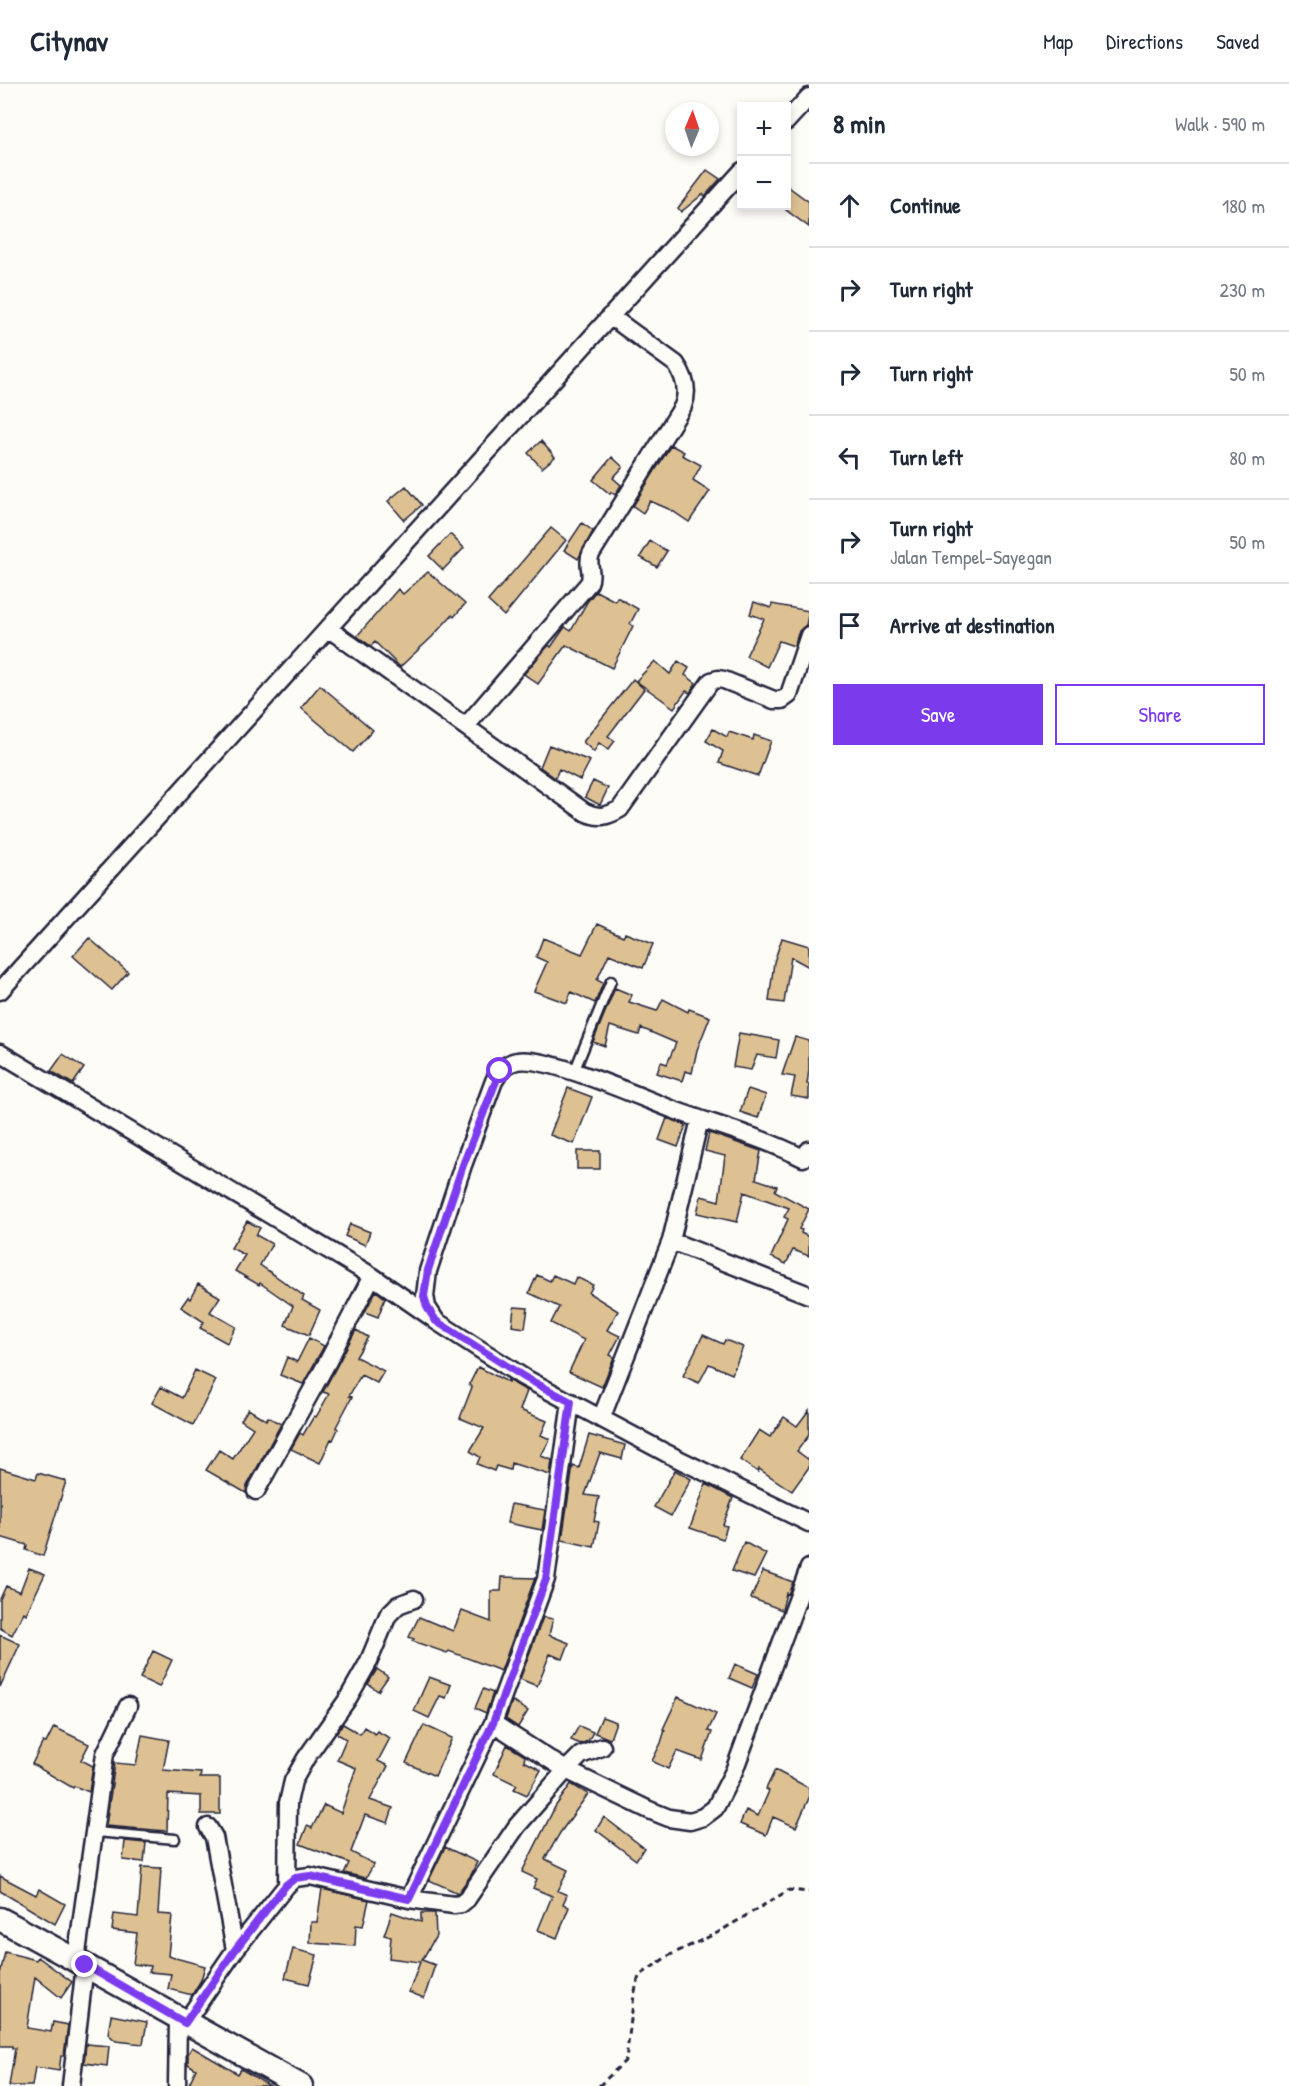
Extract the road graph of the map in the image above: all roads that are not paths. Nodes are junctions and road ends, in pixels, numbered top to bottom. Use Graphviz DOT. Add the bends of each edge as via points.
graph roads {
  1 [pos="809,97"];
  2 [pos="791,117"];
  3 [pos="737,175"];
  4 [pos="610,316"];
  5 [pos="329,629"];
  6 [pos="809,635"];
  7 [pos="466,726"];
  8 [pos="611,981"];
  9 [pos="0,991"];
  10 [pos="0,1053"];
  11 [pos="574,1072"];
  12 [pos="700,1119"];
  13 [pos="807,1156"];
  14 [pos="671,1241"];
  15 [pos="372,1276"];
  16 [pos="809,1295"];
  17 [pos="436,1321"];
  18 [pos="571,1402"];
  19 [pos="602,1419"];
  20 [pos="256,1491"];
  21 [pos="807,1518"];
  22 [pos="809,1568"];
  23 [pos="414,1599"];
  24 [pos="128,1706"];
  25 [pos="493,1723"];
  26 [pos="602,1747"];
  27 [pos="566,1770"];
  28 [pos="208,1827"];
  29 [pos="96,1832"];
  30 [pos="175,1839"];
  31 [pos="286,1885"];
  32 [pos="409,1899"];
  33 [pos="0,1919"];
  34 [pos="235,1950"];
  35 [pos="80,1962"];
  36 [pos="182,2022"];
  37 [pos="71,2086"];
  38 [pos="177,2086"];
  39 [pos="301,2086"];
  1 -- 2 [label="street"];
  3 -- 4 [label="street"];
  4 -- 5 [label="street"];
  4 -- 7 [label="street" via="676,364 686,389 684,406 591,554 589,583"];
  5 -- 7 [label="street"];
  5 -- 9 [label="street"];
  6 -- 7 [label="street" via="792,691 782,700 770,700 718,679 708,682 620,808 608,816 596,817 585,812"];
  8 -- 11 [label="lane"];
  10 -- 15 [label="street"];
  11 -- 12 [label="street"];
  11 -- 17 [label="street" via="526,1060 507,1064 500,1071 428,1270 424,1296"];
  12 -- 13 [label="street"];
  12 -- 14 [label="street"];
  14 -- 16 [label="street"];
  14 -- 19 [label="street"];
  15 -- 17 [label="street"];
  15 -- 20 [label="street"];
  17 -- 18 [label="street"];
  18 -- 19 [label="street"];
  18 -- 25 [label="street" via="549,1569"];
  19 -- 21 [label="street"];
  22 -- 27 [label="street" via="734,1771 715,1808 690,1821 669,1818"];
  23 -- 31 [label="street" via="398,1605 388,1615 347,1700 296,1775 288,1803"];
  24 -- 29 [label="street" via="105,1754"];
  25 -- 27 [label="street"];
  25 -- 32 [label="street"];
  26 -- 27 [label="street" via="580,1755"];
  27 -- 32 [label="street" via="517,1826 464,1901 454,1905"];
  28 -- 34 [label="street" via="214,1837"];
  29 -- 30 [label="lane"];
  29 -- 35 [label="street"];
  31 -- 32 [label="street" via="295,1878 310,1876"];
  31 -- 34 [label="street"];
  33 -- 35 [label="main road"];
  34 -- 36 [label="street"];
  35 -- 36 [label="main road"];
  35 -- 37 [label="street"];
  36 -- 38 [label="street"];
  36 -- 39 [label="main road"];
}
